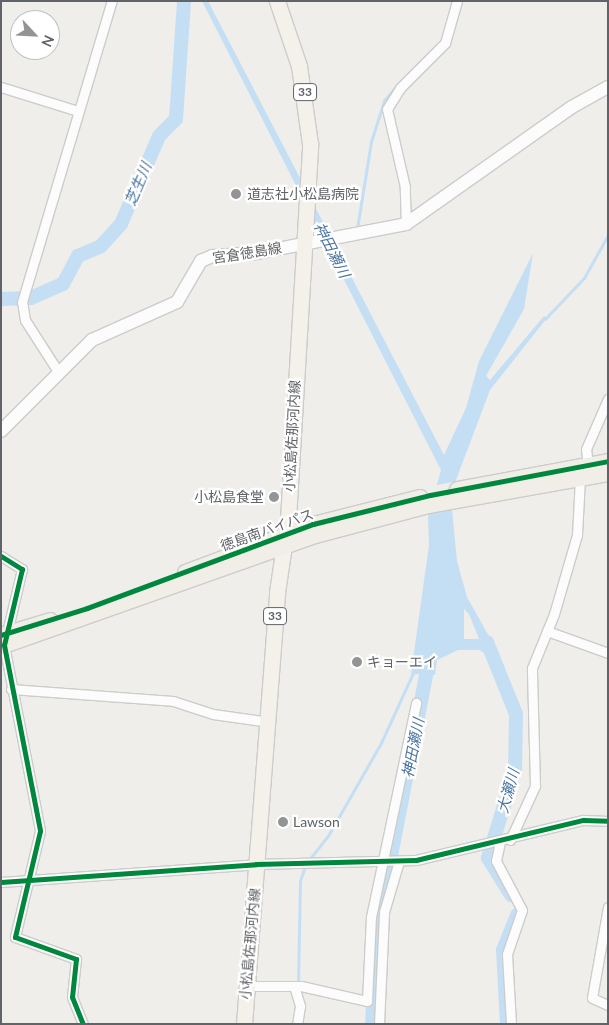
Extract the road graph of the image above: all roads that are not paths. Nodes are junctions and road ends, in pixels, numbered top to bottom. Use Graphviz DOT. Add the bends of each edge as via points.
graph roads {
  1 [pos="112,1"];
  2 [pos="277,1"];
  3 [pos="457,1"];
  4 [pos="1,87"];
  5 [pos="608,87"];
  6 [pos="78,111"];
  7 [pos="406,224"];
  8 [pos="302,243"];
  9 [pos="59,373"];
  10 [pos="608,398"];
  11 [pos="1,431"];
  12 [pos="608,461"];
  13 [pos="584,471"];
  14 [pos="608,473"];
  15 [pos="285,540"];
  16 [pos="1,556"];
  17 [pos="547,631"];
  18 [pos="3,640"];
  19 [pos="608,653"];
  20 [pos="11,689"];
  21 [pos="416,702"];
  22 [pos="269,722"];
  23 [pos="608,821"];
  24 [pos="510,840"];
  25 [pos="496,844"];
  26 [pos="392,861"];
  27 [pos="256,864"];
  28 [pos="31,880"];
  29 [pos="1,882"];
  30 [pos="608,907"];
  31 [pos="605,940"];
  32 [pos="246,986"];
  33 [pos="297,986"];
  34 [pos="608,1005"];
  35 [pos="83,1024"];
  36 [pos="244,1024"];
  37 [pos="297,1024"];
  38 [pos="379,1024"];
  39 [pos="511,1024"];
  1 -- 6 [label="street"];
  2 -- 8 [label="main road, 小松島佐那河内線 / 33" via="307,106 307,187"];
  3 -- 7 [label="street" via="445,43 400,88 387,109 405,187"];
  4 -- 6 [label="street"];
  5 -- 7 [label="main road, 宮倉徳島線" via="572,107"];
  6 -- 9 [label="street" via="22,299 25,320"];
  7 -- 8 [label="main road, 宮倉徳島線"];
  8 -- 9 [label="main road, 宮倉徳島線" via="240,255 212,256 201,261 177,302 92,340"];
  8 -- 15 [label="main road, 小松島佐那河内線 / 33"];
  9 -- 11 [label="main road, 宮倉徳島線"];
  10 -- 13 [label="street" via="586,449"];
  12 -- 13 [label="highway, 徳島南バイパス"];
  13 -- 14 [label="highway, 徳島南バイパス"];
  13 -- 15 [label="highway, 徳島南バイパス" via="429,500"];
  13 -- 17 [label="street" via="578,535"];
  15 -- 18 [label="highway, 徳島南バイパス"];
  15 -- 22 [label="main road, 小松島佐那河内線 / 33"];
  16 -- 18 [label="street" via="22,569"];
  17 -- 19 [label="street"];
  17 -- 24 [label="street" via="532,668 535,786"];
  18 -- 20 [label="street"];
  20 -- 22 [label="street" via="173,701 213,714"];
  20 -- 28 [label="street" via="40,831"];
  21 -- 26 [label="street"];
  22 -- 27 [label="main road, 小松島佐那河内線 / 33"];
  23 -- 24 [label="street" via="583,820"];
  24 -- 25 [label="street"];
  25 -- 26 [label="street"];
  25 -- 39 [label="street" via="496,861 522,910 506,954"];
  26 -- 27 [label="street"];
  26 -- 33 [label="street" via="371,917 367,1001"];
  26 -- 38 [label="street" via="384,912"];
  27 -- 28 [label="street"];
  27 -- 32 [label="main road, 小松島佐那河内線 / 33"];
  28 -- 29 [label="street"];
  28 -- 35 [label="street" via="16,921 15,937 76,959 72,997"];
  30 -- 31 [label="street"];
  31 -- 34 [label="street" via="592,998"];
  32 -- 33 [label="street"];
  32 -- 36 [label="main road, 小松島佐那河内線 / 33"];
  33 -- 37 [label="street" via="300,1006"];
}
